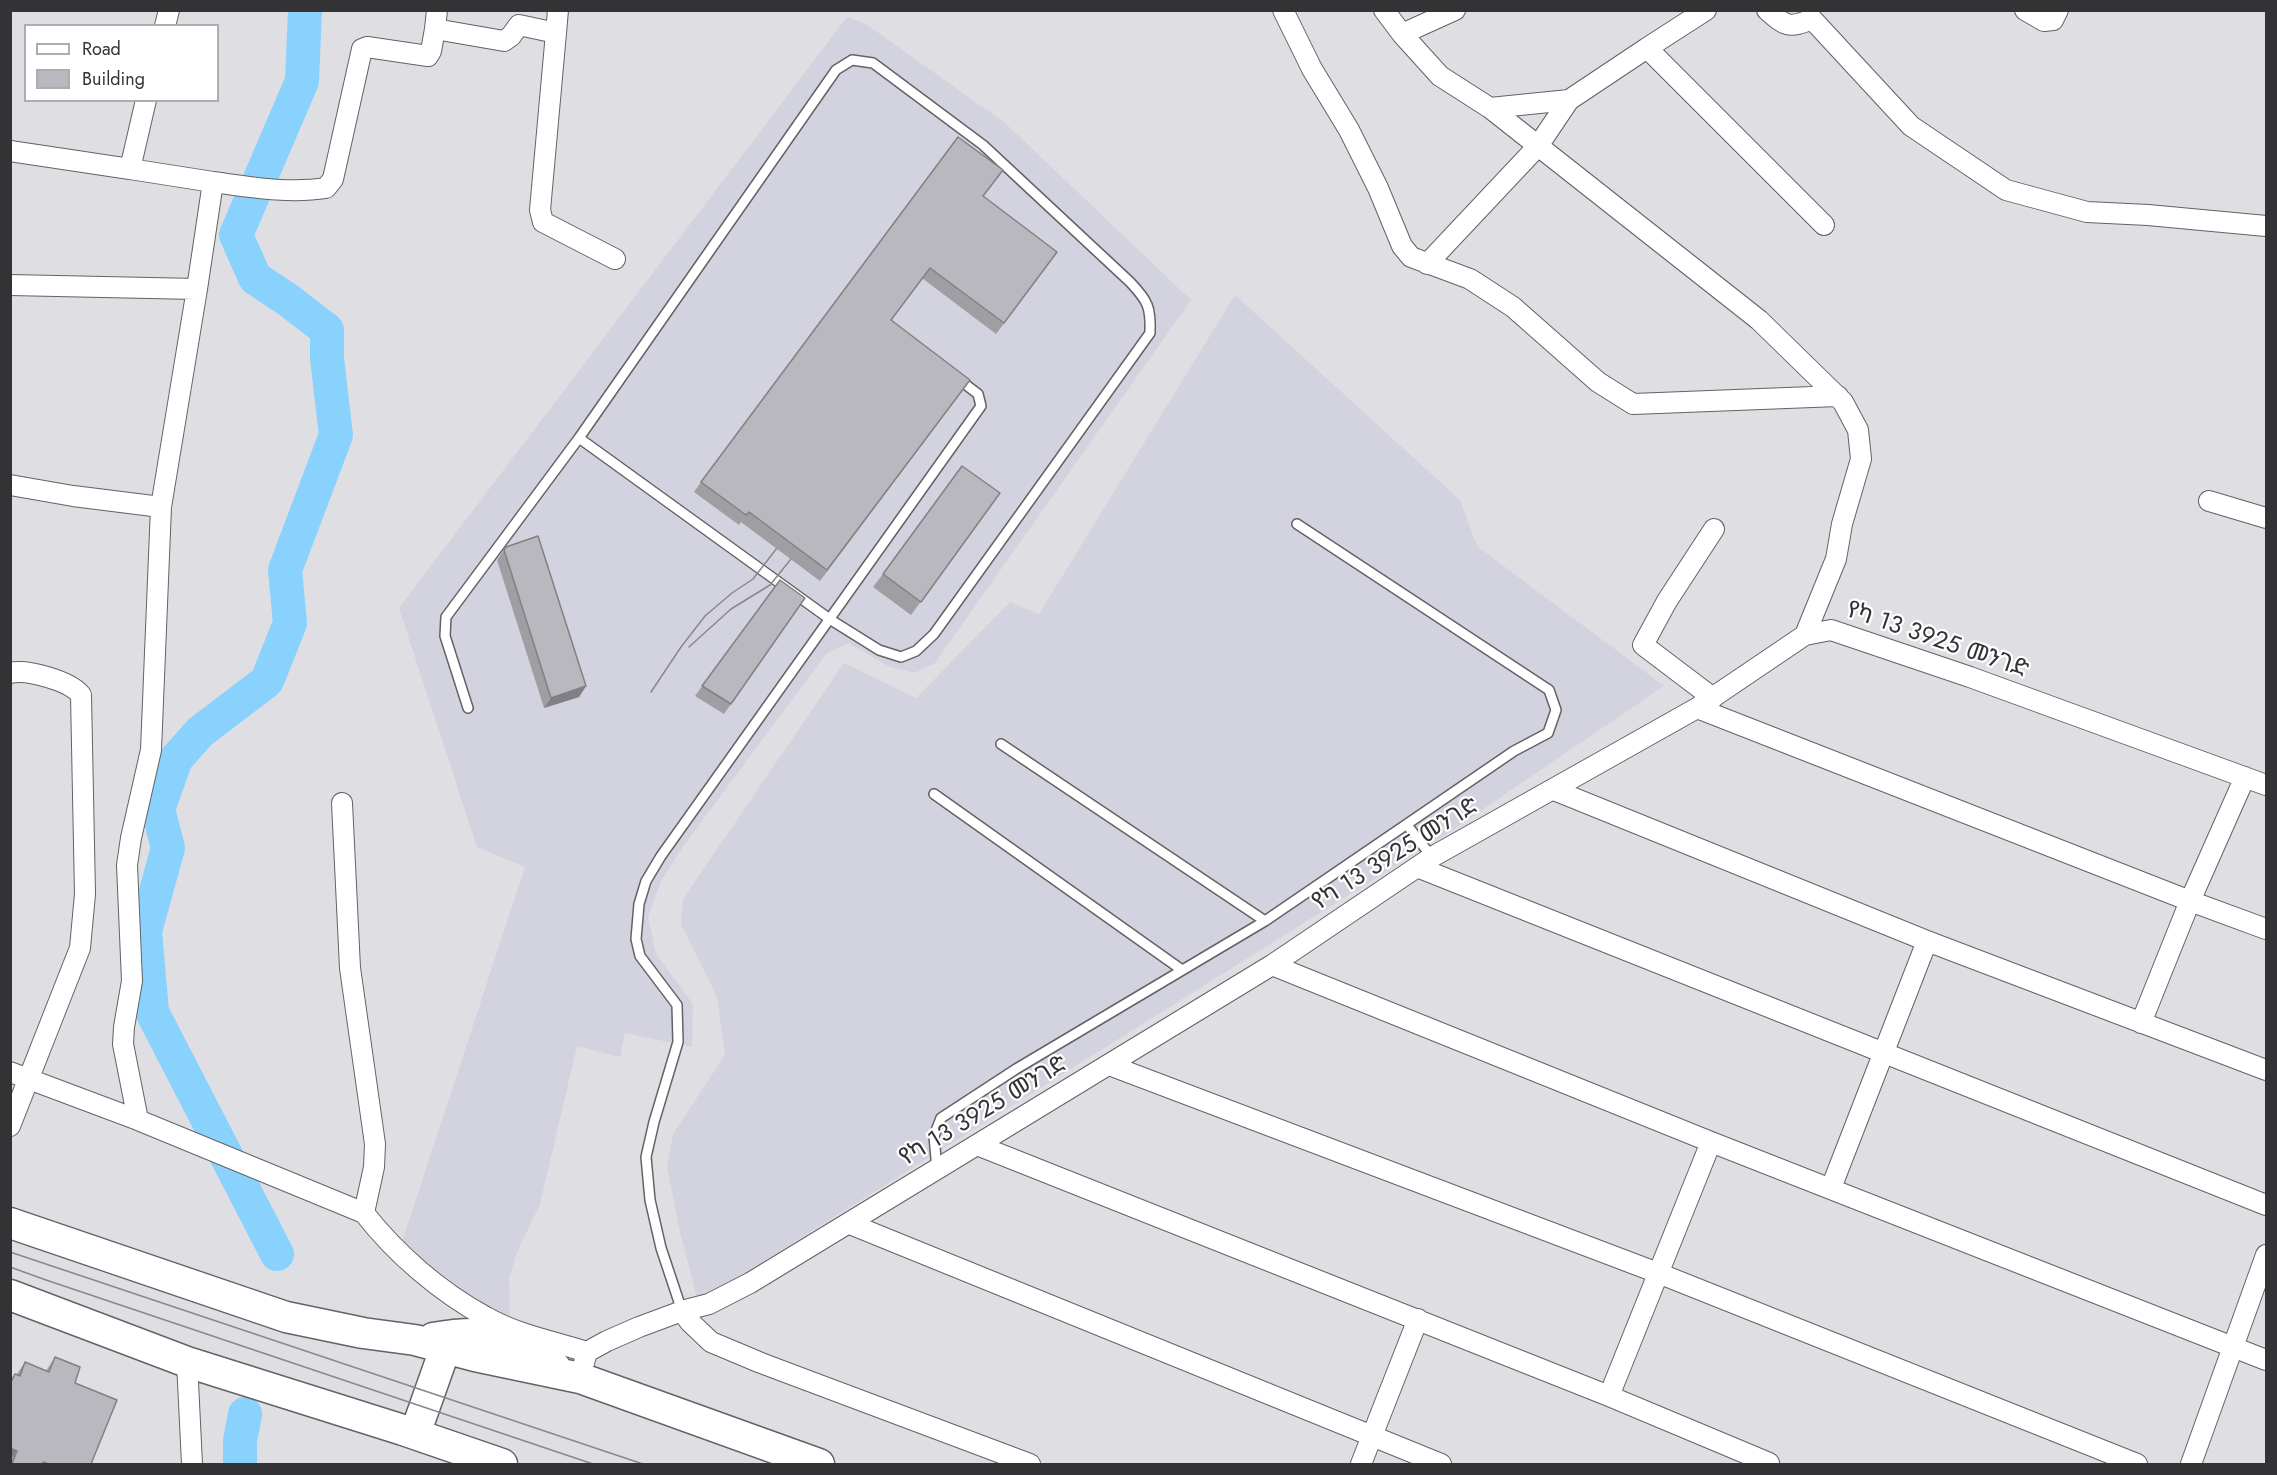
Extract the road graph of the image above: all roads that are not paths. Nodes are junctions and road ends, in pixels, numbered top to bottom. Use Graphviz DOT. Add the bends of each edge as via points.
graph roads {
  1 [pos="558,10"];
  2 [pos="1283,10"];
  3 [pos="1384,10"];
  4 [pos="1455,10"];
  5 [pos="1706,10"];
  6 [pos="1767,10"];
  7 [pos="2025,10"];
  8 [pos="2058,10"];
  9 [pos="436,20"];
  10 [pos="556,33"];
  11 [pos="1402,34"];
  12 [pos="1647,48"];
  13 [pos="1569,100"];
  14 [pos="146,102"];
  15 [pos="1490,108"];
  16 [pos="1538,146"];
  17 [pos="10,151"];
  18 [pos="129,169"];
  19 [pos="213,182"];
  20 [pos="1824,225"];
  21 [pos="2266,226"];
  22 [pos="615,259"];
  23 [pos="1427,264"];
  24 [pos="10,285"];
  25 [pos="197,289"];
  26 [pos="951,374"];
  27 [pos="1838,396"];
  28 [pos="579,438"];
  29 [pos="10,485"];
  30 [pos="2209,501"];
  31 [pos="161,507"];
  32 [pos="2266,518"];
  33 [pos="1297,524"];
  34 [pos="1714,529"];
  35 [pos="831,620"];
  36 [pos="1805,635"];
  37 [pos="10,672"];
  38 [pos="1705,703"];
  39 [pos="468,708"];
  40 [pos="1001,744"];
  41 [pos="2266,772"];
  42 [pos="2245,777"];
  43 [pos="2266,777"];
  44 [pos="2266,785"];
  45 [pos="1554,790"];
  46 [pos="934,794"];
  47 [pos="342,803"];
  48 [pos="1407,825"];
  49 [pos="1424,862"];
  50 [pos="2190,901"];
  51 [pos="1265,921"];
  52 [pos="2266,929"];
  53 [pos="1927,941"];
  54 [pos="1272,965"];
  55 [pos="1182,970"];
  56 [pos="2140,1023"];
  57 [pos="1884,1052"];
  58 [pos="1109,1065"];
  59 [pos="2266,1070"];
  60 [pos="10,1072"];
  61 [pos="30,1079"];
  62 [pos="138,1120"];
  63 [pos="10,1126"];
  64 [pos="1711,1142"];
  65 [pos="977,1145"];
  66 [pos="937,1170"];
  67 [pos="1832,1188"];
  68 [pos="2266,1205"];
  69 [pos="363,1213"];
  70 [pos="10,1223"];
  71 [pos="850,1224"];
  72 [pos="2266,1255"];
  73 [pos="1658,1273"];
  74 [pos="10,1295"];
  75 [pos="682,1311"];
  76 [pos="1418,1319"];
  77 [pos="415,1340"];
  78 [pos="2232,1347"];
  79 [pos="446,1349"];
  80 [pos="2266,1360"];
  81 [pos="187,1362"];
  82 [pos="577,1368"];
  83 [pos="1609,1396"];
  84 [pos="415,1434"];
  85 [pos="1373,1437"];
  86 [pos="1001,1460"];
  87 [pos="192,1464"];
  88 [pos="502,1464"];
  89 [pos="819,1464"];
  90 [pos="1030,1464"];
  91 [pos="1361,1464"];
  92 [pos="1441,1464"];
  93 [pos="1771,1464"];
  94 [pos="2137,1464"];
  95 [pos="2191,1464"];
  1 -- 10 [label="street"];
  2 -- 23 [label="street" via="1359,149 1402,246 1411,257"];
  3 -- 11 [label="street"];
  4 -- 11 [label="street"];
  5 -- 12 [label="street"];
  6 -- 21 [label="street" via="1788,25 1812,19 1911,126 2006,190 2087,212"];
  7 -- 8 [label="street" via="2044,21 2052,20"];
  9 -- 10 [label="street" via="504,41 519,25"];
  9 -- 19 [label="street" via="428,56 362,49 333,179 326,188 256,188"];
  10 -- 22 [label="street" via="540,210 543,222"];
  11 -- 15 [label="street" via="1440,76"];
  12 -- 13 [label="street"];
  12 -- 20 [label="street"];
  13 -- 15 [label="street"];
  13 -- 16 [label="street"];
  14 -- 18 [label="street"];
  15 -- 16 [label="street"];
  16 -- 23 [label="street"];
  16 -- 27 [label="street" via="1758,320"];
  17 -- 18 [label="street"];
  18 -- 19 [label="street"];
  19 -- 25 [label="street"];
  23 -- 27 [label="street" via="1470,279 1513,307 1598,382 1633,404"];
  24 -- 25 [label="street"];
  25 -- 31 [label="street"];
  26 -- 35 [label="lane" via="978,394 981,406"];
  27 -- 36 [label="street" via="1858,430 1861,459 1836,559"];
  28 -- 35 [label="lane"];
  28 -- 35 [label="lane" via="836,70 852,60 873,63 983,145 1130,282 1150,312 1150,333 934,634 916,651 901,657 879,650"];
  28 -- 39 [label="lane" via="446,617 445,636"];
  29 -- 31 [label="street"];
  30 -- 32 [label="street"];
  31 -- 62 [label="street" via="151,750 128,865 132,981 123,1044"];
  33 -- 48 [label="lane" via="1549,690 1556,710 1548,733 1514,751"];
  34 -- 38 [label="street" via="1643,645"];
  35 -- 75 [label="lane" via="661,856 646,881 639,904 636,939 640,956 678,1005 678,1042 646,1157 650,1200 661,1248"];
  36 -- 38 [label="street, የካ 13 3925 መንገድ"];
  36 -- 42 [label="street, የካ 13 3925 መንገድ" via="1831,630"];
  37 -- 61 [label="street" via="41,675 72,687 81,695 85,894 80,948"];
  38 -- 45 [label="street, የካ 13 3925 መንገድ"];
  38 -- 50 [label="street"];
  40 -- 51 [label="lane"];
  41 -- 42 [label="street"];
  42 -- 43 [label="street"];
  42 -- 44 [label="street, የካ 13 3925 መንገድ"];
  42 -- 50 [label="street"];
  45 -- 49 [label="street, የካ 13 3925 መንገድ"];
  45 -- 53 [label="street"];
  46 -- 55 [label="lane"];
  47 -- 69 [label="street" via="350,968 375,1144"];
  48 -- 49 [label="lane"];
  48 -- 51 [label="lane"];
  49 -- 54 [label="street, የካ 13 3925 መንገድ"];
  49 -- 57 [label="street"];
  50 -- 52 [label="street"];
  50 -- 56 [label="street"];
  51 -- 55 [label="lane"];
  53 -- 56 [label="street"];
  53 -- 57 [label="street"];
  54 -- 58 [label="street, የካ 13 3925 መንገድ"];
  54 -- 64 [label="street"];
  55 -- 66 [label="lane" via="941,1118 934,1136"];
  56 -- 59 [label="street"];
  57 -- 67 [label="street"];
  57 -- 68 [label="street"];
  58 -- 65 [label="street, የካ 13 3925 መንገድ"];
  58 -- 73 [label="street"];
  60 -- 61 [label="street"];
  61 -- 62 [label="street"];
  61 -- 63 [label="street"];
  62 -- 69 [label="street"];
  64 -- 67 [label="street"];
  64 -- 73 [label="street"];
  65 -- 66 [label="street, የካ 13 3925 መንገድ"];
  65 -- 76 [label="street"];
  66 -- 71 [label="street, የካ 13 3925 መንገድ"];
  67 -- 78 [label="street"];
  69 -- 82 [label="street" via="444,1290 488,1318 537,1337"];
  70 -- 77 [label="main road" via="286,1317"];
  71 -- 75 [label="street, የካ 13 3925 መንገድ" via="709,1305"];
  71 -- 85 [label="street"];
  72 -- 78 [label="street"];
  73 -- 83 [label="street"];
  73 -- 94 [label="street"];
  74 -- 81 [label="main road"];
  75 -- 82 [label="street, የካ 13 3925 መንገድ" via="607,1341"];
  75 -- 86 [label="street" via="711,1342"];
  76 -- 83 [label="street"];
  76 -- 85 [label="street"];
  77 -- 79 [label="main road"];
  77 -- 82 [label="main road" via="461,1333 495,1336"];
  78 -- 80 [label="street"];
  78 -- 95 [label="street"];
  79 -- 82 [label="main road"];
  79 -- 84 [label="main road"];
  81 -- 84 [label="main road"];
  81 -- 87 [label="street"];
  82 -- 89 [label="main road"];
  83 -- 93 [label="street"];
  84 -- 88 [label="main road"];
  85 -- 91 [label="street"];
  85 -- 92 [label="street"];
  86 -- 90 [label="street"];
}
